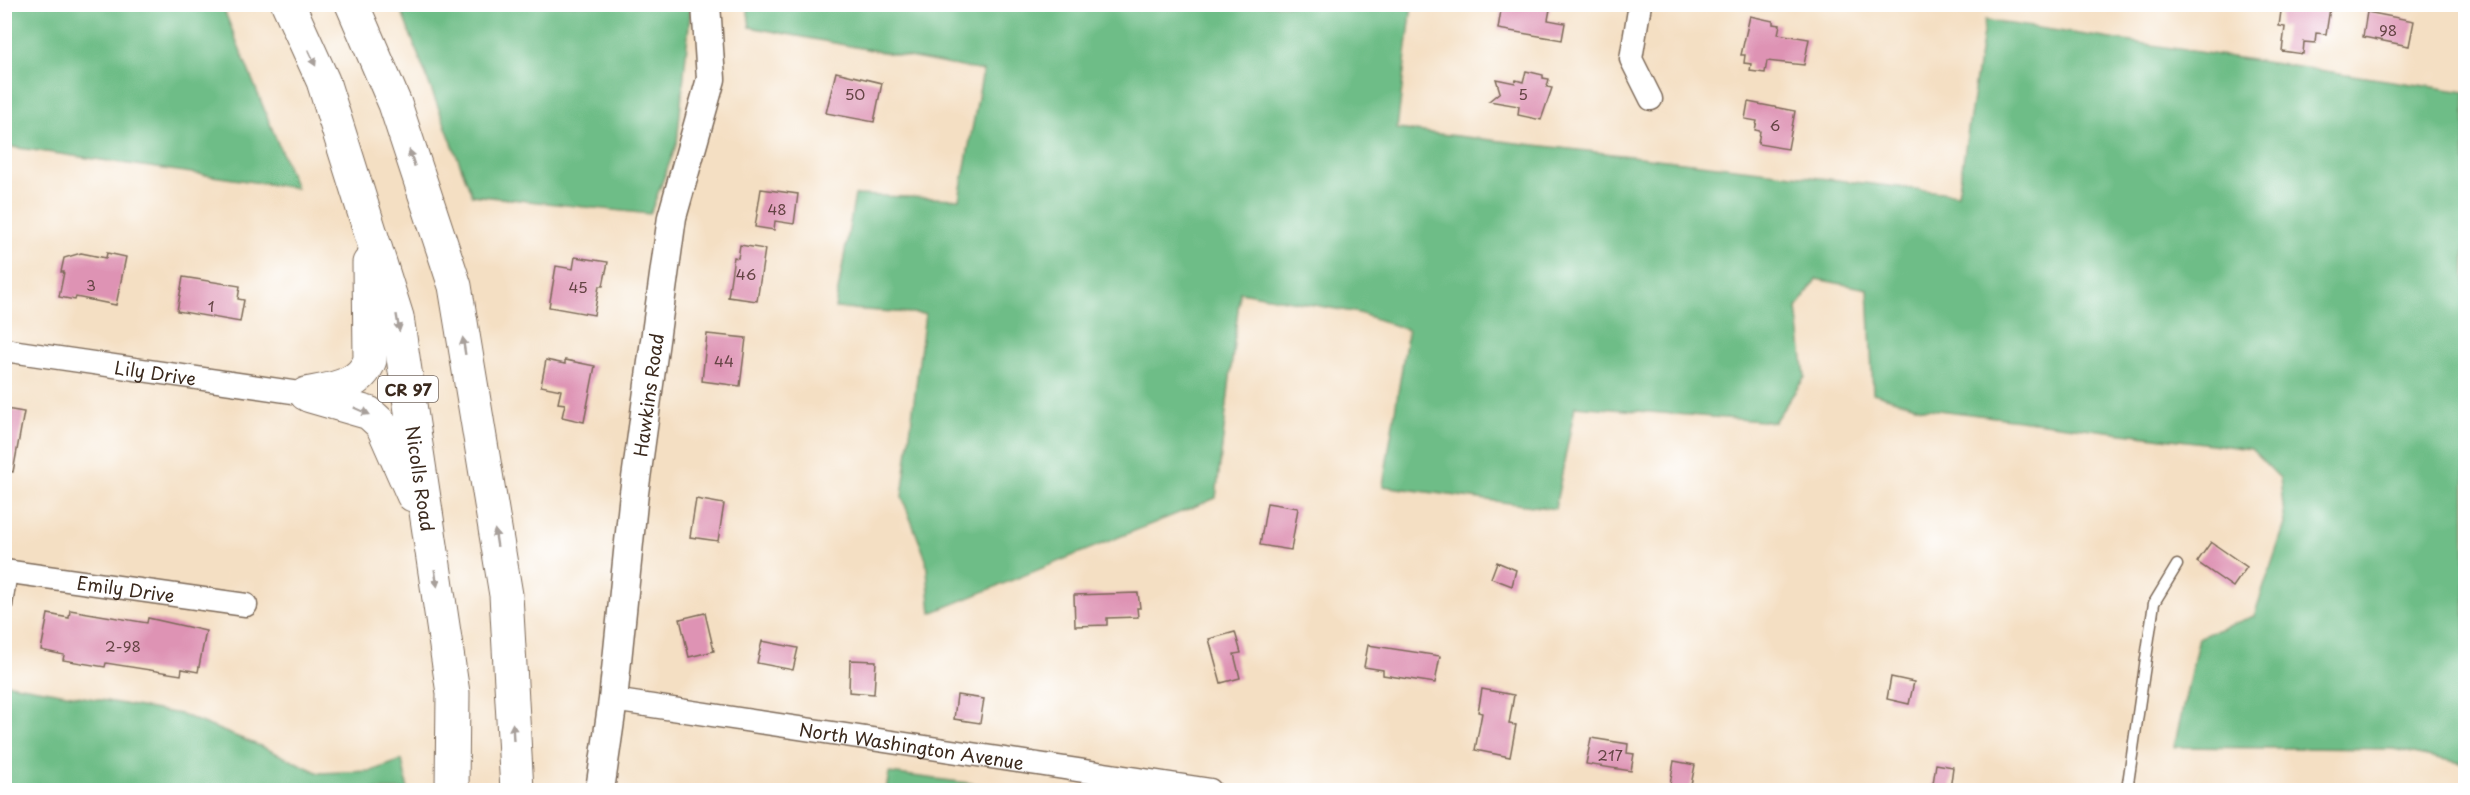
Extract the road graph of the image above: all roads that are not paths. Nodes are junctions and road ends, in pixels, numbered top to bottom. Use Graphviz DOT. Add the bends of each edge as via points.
graph roads {
  1 [pos="288,4"];
  2 [pos="352,4"];
  3 [pos="706,4"];
  4 [pos="1640,4"];
  5 [pos="1651,99"];
  6 [pos="369,229"];
  7 [pos="4,350"];
  8 [pos="306,394"];
  9 [pos="429,530"];
  10 [pos="2177,565"];
  11 [pos="8,572"];
  12 [pos="246,605"];
  13 [pos="4,625"];
  14 [pos="613,700"];
  15 [pos="452,790"];
  16 [pos="517,790"];
  17 [pos="600,790"];
  18 [pos="1210,790"];
  19 [pos="2127,790"];
  1 -- 6 [label="highway, Nicolls Road / CR 97, one-way" via="323,81"];
  16 -- 2 [label="highway, one-way" via="506,595 455,286 394,104"];
  3 -- 14 [label="street, Hawkins Road" via="711,79 672,217 634,494"];
  4 -- 5 [label="street" via="1631,59"];
  6 -- 8 [label="highway" via="370,360 366,371 346,386"];
  6 -- 9 [label="highway, Nicolls Road / CR 97, one-way" via="397,317"];
  7 -- 8 [label="street, Lily Drive"];
  8 -- 9 [label="highway, one-way" via="369,413 382,425"];
  9 -- 15 [label="highway, Nicolls Road / CR 97, one-way" via="453,693"];
  10 -- 19 [label="lane" via="2158,594 2152,615"];
  11 -- 12 [label="street, Emily Drive"];
  11 -- 13 [label="lane"];
  14 -- 17 [label="street, Hawkins Road"];
  14 -- 18 [label="street, North Washington Avenue"];
}
